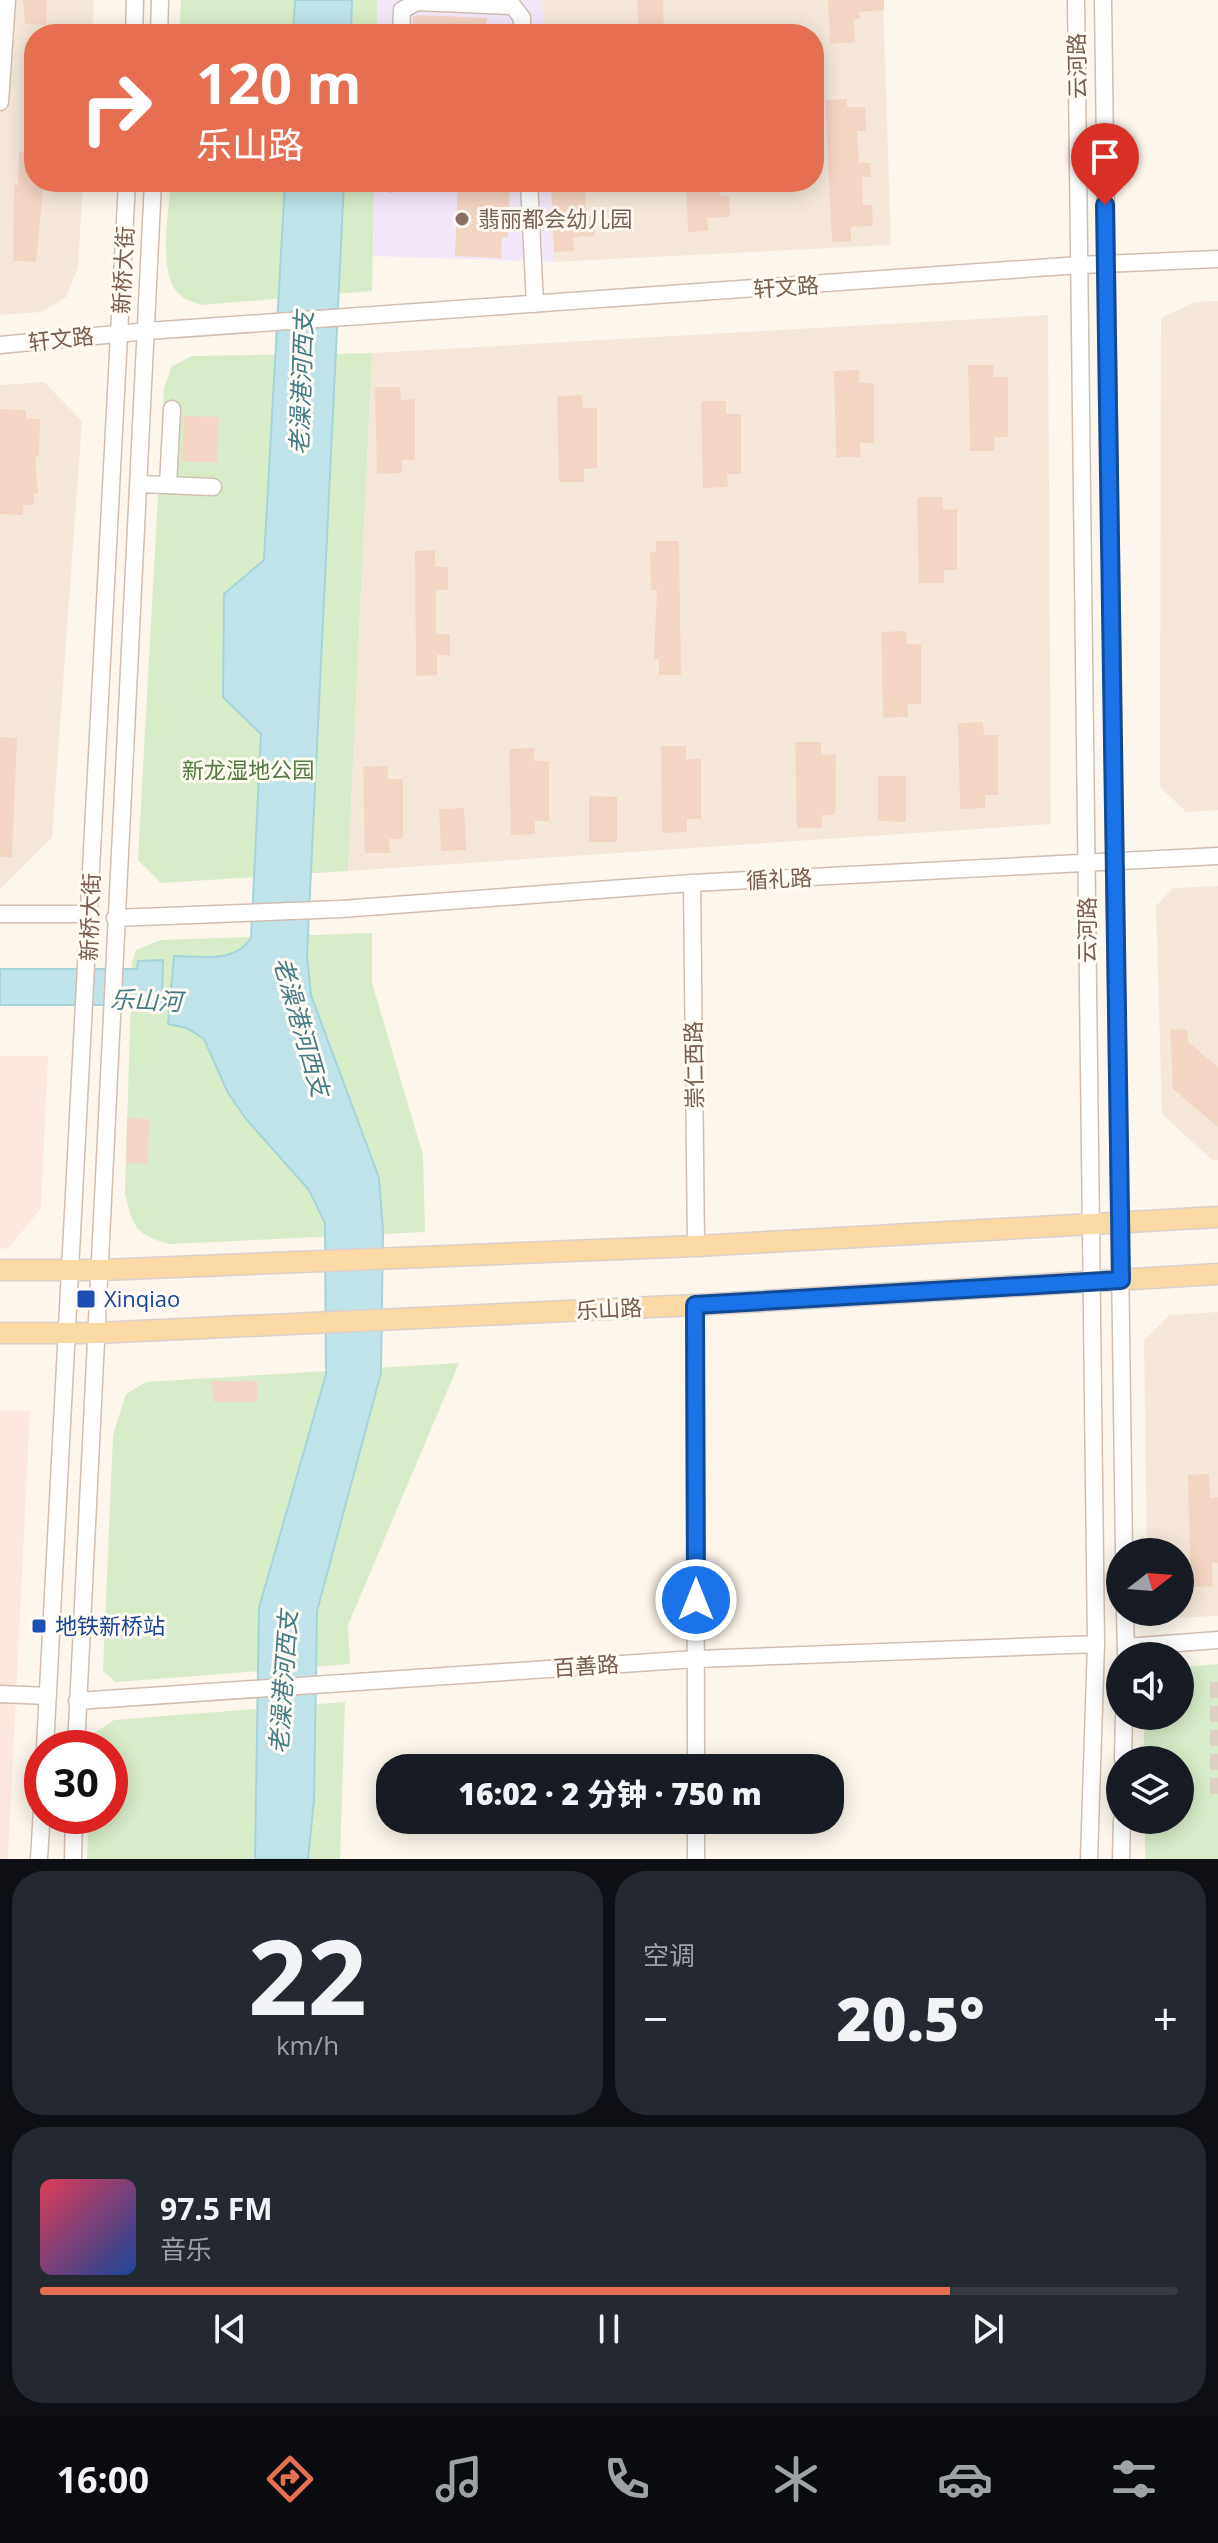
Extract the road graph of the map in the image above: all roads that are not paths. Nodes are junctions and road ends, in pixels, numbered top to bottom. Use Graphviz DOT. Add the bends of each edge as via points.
graph roads {
  1 [pos="7,0"];
  2 [pos="135,0"];
  3 [pos="160,0"];
  4 [pos="1076,0"];
  5 [pos="1103,0"];
  6 [pos="134,24"];
  7 [pos="159,24"];
  8 [pos="401,24"];
  9 [pos="522,24"];
  10 [pos="0,102"];
  11 [pos="127,192"];
  12 [pos="153,192"];
  13 [pos="529,192"];
  14 [pos="1218,259"];
  15 [pos="1105,264"];
  16 [pos="1080,265"];
  17 [pos="535,304"];
  18 [pos="148,331"];
  19 [pos="120,333"];
  20 [pos="0,345"];
  21 [pos="172,409"];
  22 [pos="140,484"];
  23 [pos="168,485"];
  24 [pos="213,487"];
  25 [pos="1218,856"];
  26 [pos="1087,862"];
  27 [pos="1114,862"];
  28 [pos="692,883"];
  29 [pos="0,914"];
  30 [pos="89,914"];
  31 [pos="115,918"];
  32 [pos="1218,1217"];
  33 [pos="1120,1222"];
  34 [pos="1088,1223"];
  35 [pos="696,1246"];
  36 [pos="0,1270"];
  37 [pos="72,1270"];
  38 [pos="101,1270"];
  39 [pos="1218,1274"];
  40 [pos="1121,1280"];
  41 [pos="1089,1281"];
  42 [pos="695,1305"];
  43 [pos="0,1333"];
  44 [pos="69,1333"];
  45 [pos="97,1333"];
  46 [pos="1124,1538"];
  47 [pos="1218,1640"];
  48 [pos="1194,1643"];
  49 [pos="1096,1644"];
  50 [pos="696,1659"];
  51 [pos="0,1694"];
  52 [pos="48,1696"];
  53 [pos="77,1701"];
  54 [pos="46,1730"];
  55 [pos="76,1730"];
  56 [pos="696,1754"];
  57 [pos="40,1834"];
  58 [pos="74,1834"];
  59 [pos="696,1834"];
  60 [pos="1122,1834"];
  61 [pos="39,1859"];
  62 [pos="73,1859"];
  63 [pos="696,1859"];
  64 [pos="1089,1859"];
  65 [pos="1121,1859"];
  1 -- 10 [label="street"];
  2 -- 6 [label="street"];
  3 -- 7 [label="street"];
  4 -- 16 [label="street, 云河路"];
  5 -- 15 [label="street, 云河路"];
  8 -- 9 [label="street" via="402,10 417,2 513,6"];
  11 -- 19 [label="street, 新桥大街"];
  12 -- 18 [label="street, 新桥大街"];
  13 -- 17 [label="street"];
  14 -- 15 [label="street, 轩文路"];
  15 -- 16 [label="street, 轩文路"];
  15 -- 27 [label="street, 云河路"];
  16 -- 17 [label="street, 轩文路"];
  16 -- 26 [label="street, 云河路"];
  17 -- 18 [label="street, 轩文路"];
  18 -- 19 [label="street, 轩文路"];
  18 -- 22 [label="street, 新桥大街"];
  19 -- 20 [label="street, 轩文路"];
  19 -- 30 [label="street, 新桥大街"];
  21 -- 23 [label="street"];
  22 -- 23 [label="street"];
  22 -- 31 [label="street, 新桥大街"];
  23 -- 24 [label="street"];
  25 -- 27 [label="street, 循礼路"];
  26 -- 27 [label="street, 循礼路"];
  26 -- 28 [label="street, 循礼路"];
  26 -- 34 [label="street, 云河路"];
  27 -- 33 [label="street, 云河路"];
  28 -- 31 [label="street, 循礼路" via="341,909"];
  28 -- 35 [label="street, 崇仁西路"];
  29 -- 30 [label="street"];
  30 -- 37 [label="street, 新桥大街"];
  31 -- 38 [label="street, 新桥大街"];
  32 -- 33 [label="main road"];
  33 -- 34 [label="main road"];
  33 -- 40 [label="street, 云河路"];
  34 -- 35 [label="main road"];
  34 -- 41 [label="street, 云河路"];
  35 -- 38 [label="main road"];
  36 -- 37 [label="main road"];
  37 -- 38 [label="main road"];
  37 -- 44 [label="street, 新桥大街"];
  38 -- 45 [label="street, 新桥大街"];
  39 -- 40 [label="main road, 乐山路"];
  40 -- 41 [label="main road, 乐山路"];
  40 -- 46 [label="street, 云河路"];
  41 -- 42 [label="main road, 乐山路"];
  41 -- 49 [label="street, 云河路"];
  42 -- 45 [label="main road, 乐山路"];
  42 -- 50 [label="street"];
  43 -- 44 [label="main road, 乐山路"];
  44 -- 45 [label="main road, 乐山路"];
  44 -- 52 [label="street, 新桥大街"];
  45 -- 53 [label="street, 新桥大街"];
  47 -- 48 [label="street"];
  49 -- 50 [label="street, 百善路"];
  49 -- 64 [label="street, 云河路"];
  50 -- 53 [label="street, 百善路"];
  50 -- 56 [label="street"];
  51 -- 52 [label="street"];
  52 -- 54 [label="street, 新桥大街"];
  53 -- 55 [label="street, 新桥大街"];
  57 -- 61 [label="street"];
  58 -- 62 [label="street"];
  59 -- 63 [label="street"];
  60 -- 65 [label="street"];
}
